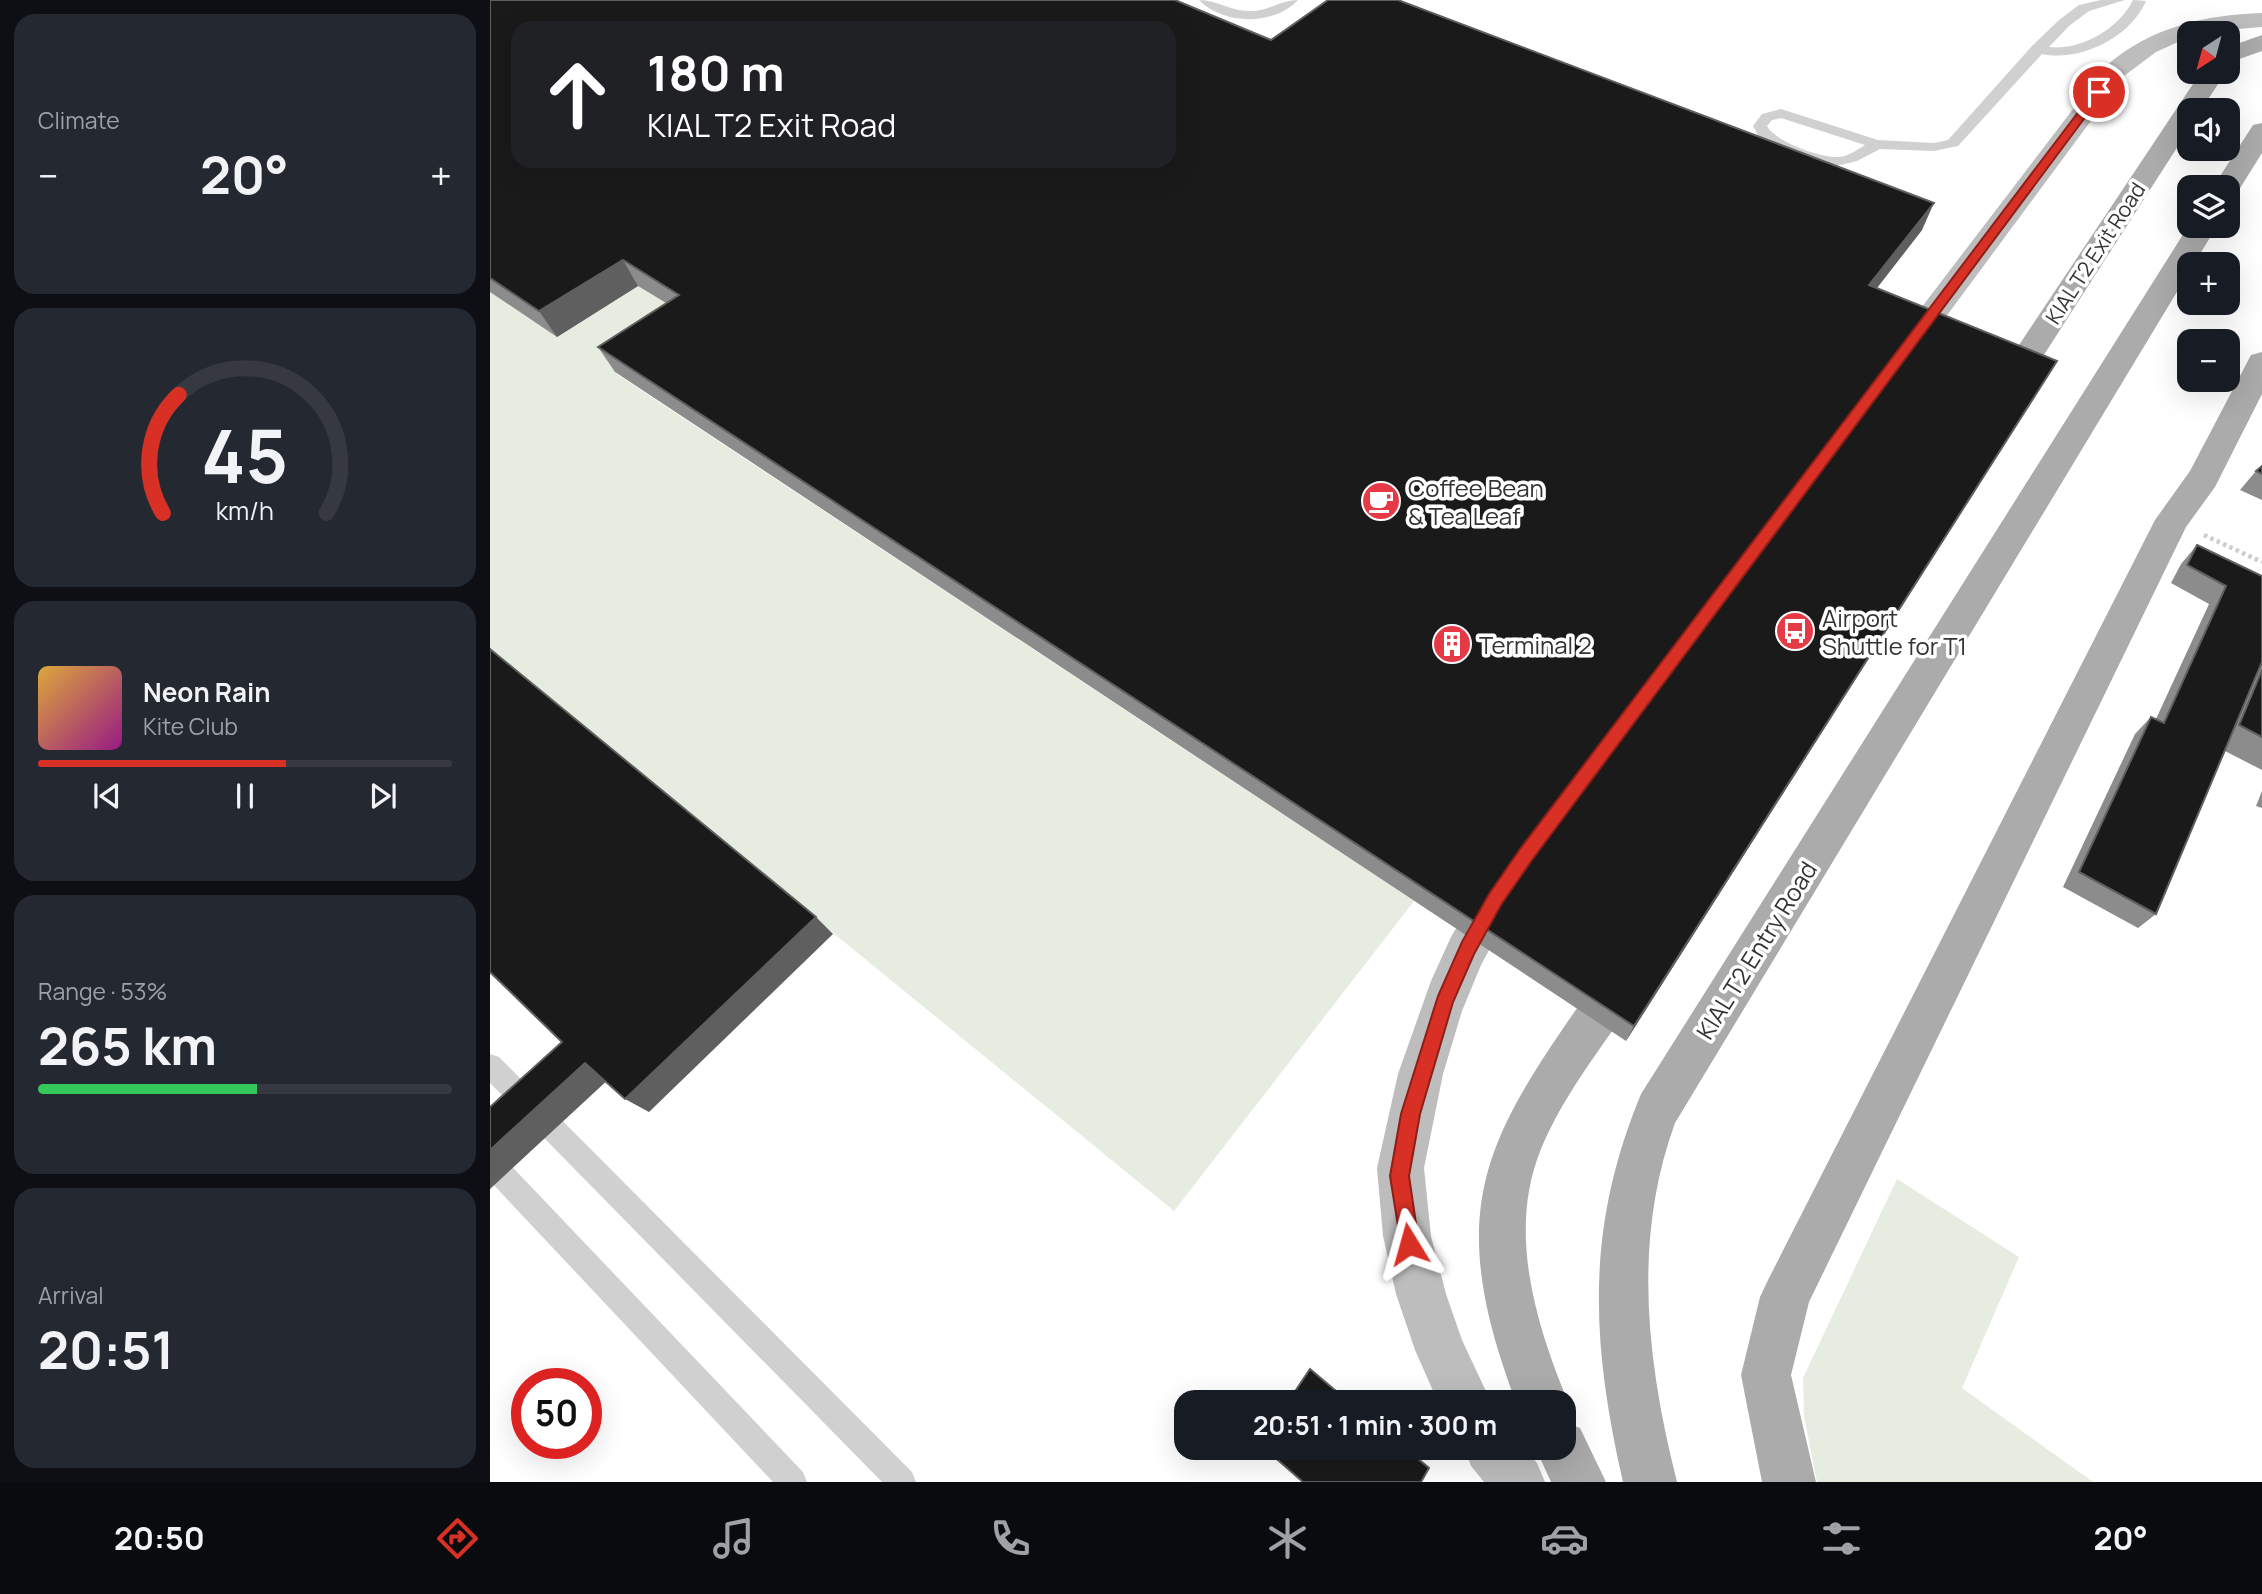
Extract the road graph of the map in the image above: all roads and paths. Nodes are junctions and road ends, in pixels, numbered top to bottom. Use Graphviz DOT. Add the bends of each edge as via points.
graph roads {
  1 [pos="1206,0"];
  2 [pos="1291,0"];
  3 [pos="2118,0"];
  4 [pos="2133,0"];
  5 [pos="2141,0"];
  6 [pos="2084,8"];
  7 [pos="2262,20"];
  8 [pos="2119,24"];
  9 [pos="2262,42"];
  10 [pos="2037,49"];
  11 [pos="2240,51"];
  12 [pos="2205,84"];
  13 [pos="2262,131"];
  14 [pos="1877,144"];
  15 [pos="2234,175"];
  16 [pos="2196,238"];
  17 [pos="2262,363"];
  18 [pos="1887,375"];
  19 [pos="1985,422"];
  20 [pos="2172,520"];
  21 [pos="2262,562"];
  22 [pos="1518,866"];
  23 [pos="1644,945"];
  24 [pos="490,1066"];
  25 [pos="490,1162"];
  26 [pos="1460,1390"];
  27 [pos="1538,1390"];
  28 [pos="1500,1460"];
  29 [pos="1568,1460"];
  30 [pos="793,1482"];
  31 [pos="902,1482"];
  32 [pos="1518,1482"];
  33 [pos="1579,1482"];
  34 [pos="1650,1482"];
  35 [pos="1789,1482"];
  1 -- 2 [label="lane" via="1219,9 1258,16 1275,13"];
  3 -- 6 [label="lane"];
  4 -- 5 [label="lane"];
  5 -- 8 [label="lane" via="2138,9"];
  6 -- 8 [label="lane"];
  6 -- 10 [label="lane"];
  7 -- 18 [label="main road" via="2181,32 2128,58"];
  8 -- 10 [label="lane" via="2084,49 2065,53"];
  9 -- 11 [label="main road"];
  10 -- 14 [label="lane" via="1952,143 1934,147"];
  12 -- 19 [label="main road, KIAL T2 Exit Road"];
  13 -- 15 [label="main road"];
  14 -- 14 [label="lane" via="1781,113 1767,117 1760,126 1777,143 1825,160 1840,162"];
  16 -- 34 [label="main road, KIAL T2 Entry Road" via="1657,1110 1637,1166 1621,1293 1625,1364"];
  17 -- 20 [label="main road" via="2203,478"];
  20 -- 21 [label="path"];
  20 -- 35 [label="main road" via="1785,1297 1766,1375"];
  22 -- 26 [label="main road" via="1468,948 1444,1002 1410,1114 1399,1176 1409,1244 1427,1314"];
  23 -- 27 [label="main road" via="1538,1108 1509,1176 1502,1217 1502,1262 1514,1321"];
  24 -- 31 [label="lane"];
  25 -- 30 [label="lane"];
  28 -- 32 [label="main road"];
  29 -- 33 [label="main road"];
}
